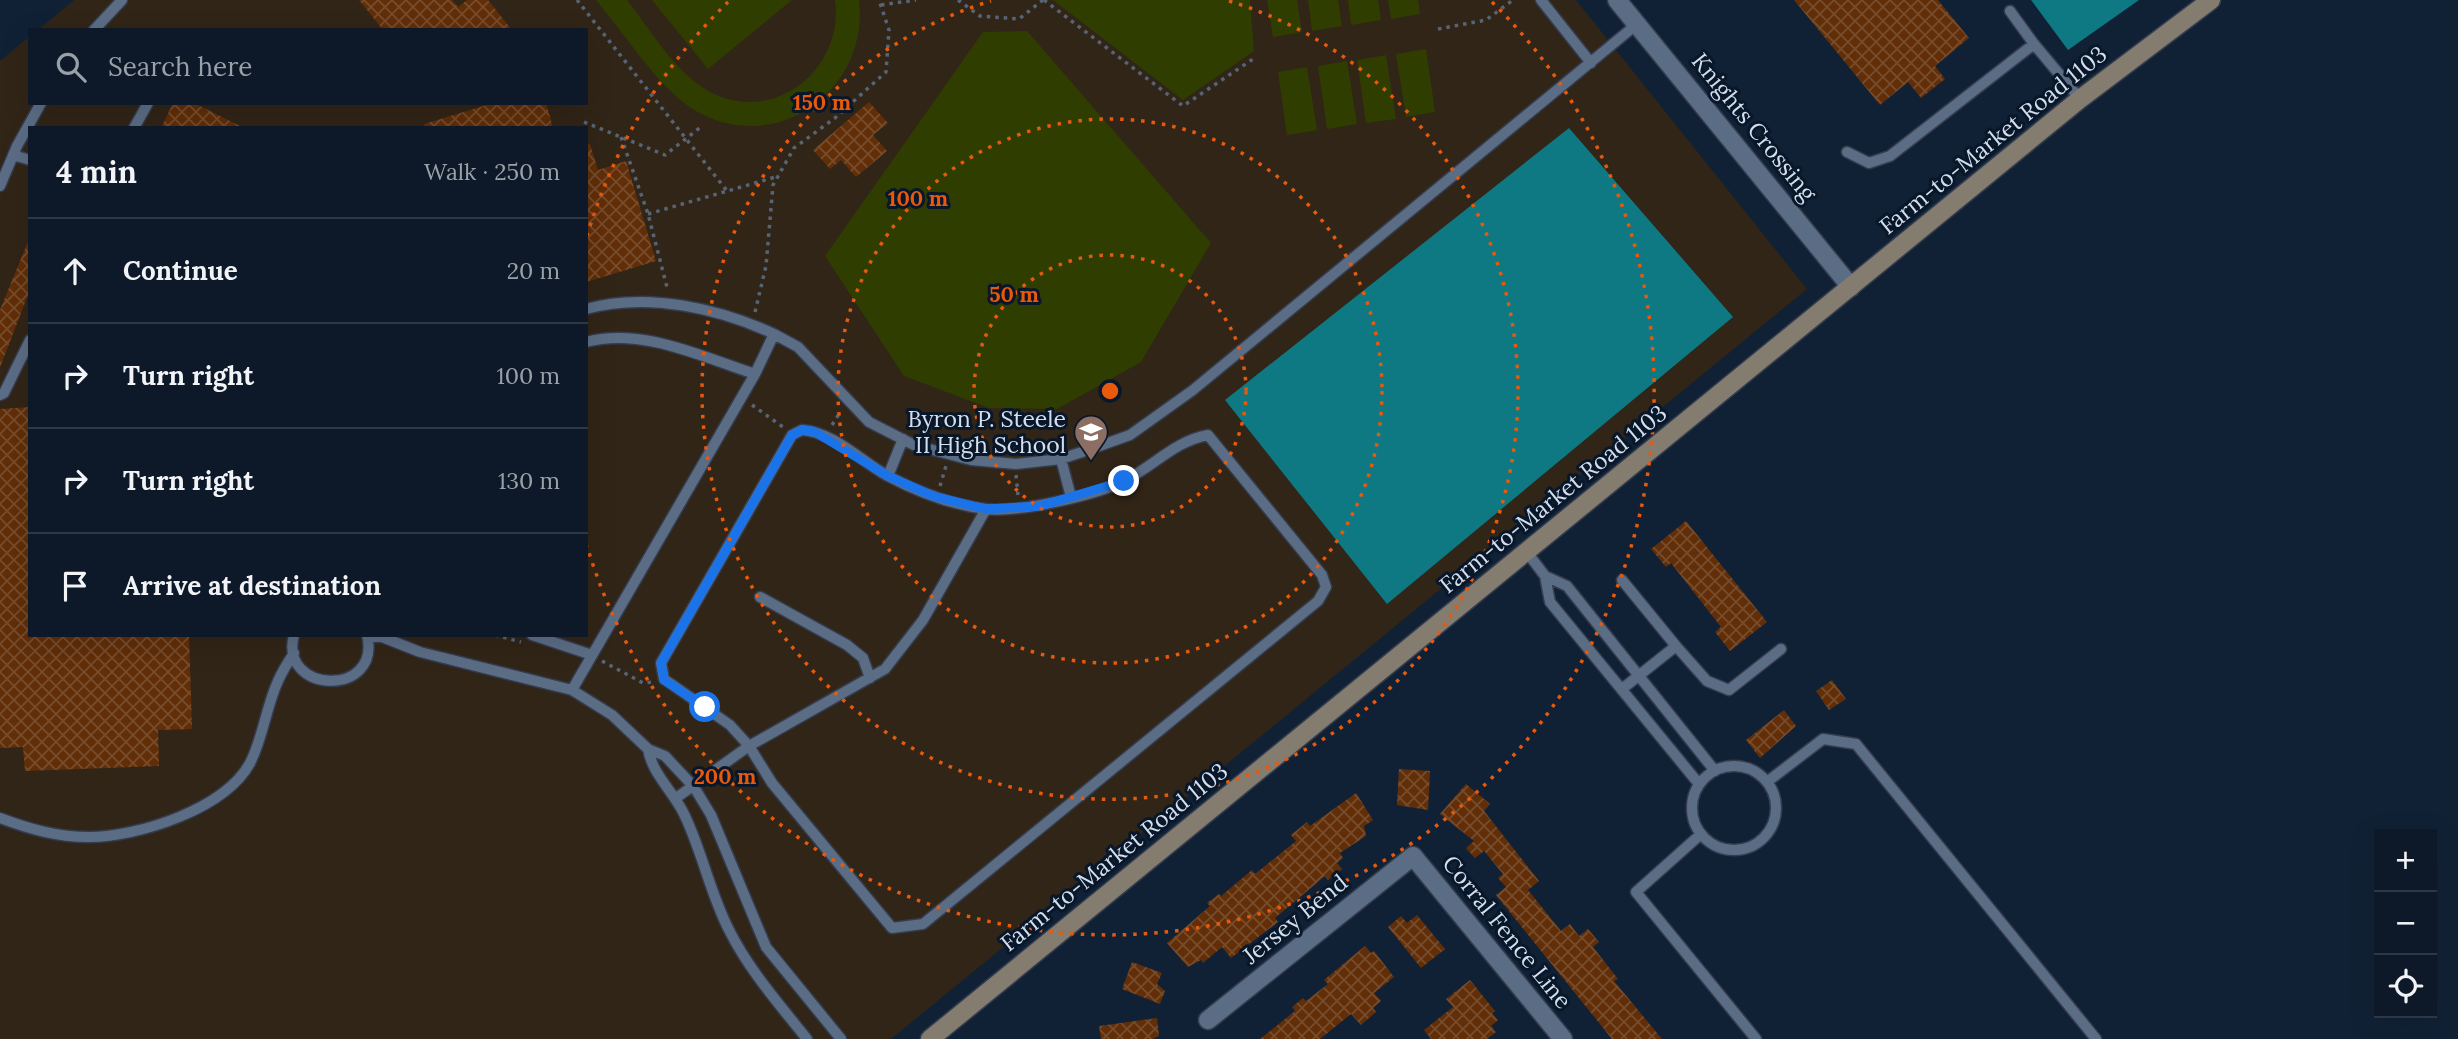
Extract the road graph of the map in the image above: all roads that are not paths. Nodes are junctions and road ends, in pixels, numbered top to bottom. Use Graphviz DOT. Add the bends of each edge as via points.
graph roads {
  1 [pos="122,0"];
  2 [pos="1541,0"];
  3 [pos="1617,0"];
  4 [pos="2211,0"];
  5 [pos="2010,11"];
  6 [pos="1637,24"];
  7 [pos="96,28"];
  8 [pos="2034,44"];
  9 [pos="1591,63"];
  10 [pos="2080,99"];
  11 [pos="40,105"];
  12 [pos="147,105"];
  13 [pos="29,126"];
  14 [pos="135,126"];
  15 [pos="28,127"];
  16 [pos="1847,152"];
  17 [pos="13,155"];
  18 [pos="28,159"];
  19 [pos="0,186"];
  20 [pos="1851,287"];
  21 [pos="588,309"];
  22 [pos="774,334"];
  23 [pos="588,342"];
  24 [pos="28,344"];
  25 [pos="755,374"];
  26 [pos="0,395"];
  27 [pos="904,439"];
  28 [pos="1061,458"];
  29 [pos="888,476"];
  30 [pos="1071,497"];
  31 [pos="986,509"];
  32 [pos="1526,551"];
  33 [pos="1545,576"];
  34 [pos="1622,580"];
  35 [pos="760,597"];
  36 [pos="294,637"];
  37 [pos="367,637"];
  38 [pos="382,637"];
  39 [pos="538,637"];
  40 [pos="1676,646"];
  41 [pos="1781,649"];
  42 [pos="293,653"];
  43 [pos="592,655"];
  44 [pos="1640,675"];
  45 [pos="870,678"];
  46 [pos="1622,689"];
  47 [pos="572,690"];
  48 [pos="749,746"];
  49 [pos="648,749"];
  50 [pos="1715,771"];
  51 [pos="1767,782"];
  52 [pos="1699,784"];
  53 [pos="694,787"];
  54 [pos="676,798"];
  55 [pos="0,818"];
  56 [pos="1701,834"];
  57 [pos="1413,856"];
  58 [pos="1208,1020"];
  59 [pos="1553,1036"];
  60 [pos="807,1039"];
  61 [pos="841,1039"];
  62 [pos="930,1039"];
  63 [pos="1756,1039"];
  64 [pos="2096,1039"];
  1 -- 7 [label="lane"];
  2 -- 9 [label="lane"];
  3 -- 6 [label="street, Knights Crossing"];
  4 -- 10 [label="main road, Farm-to-Market Road 1103"];
  5 -- 8 [label="lane"];
  6 -- 9 [label="lane"];
  6 -- 20 [label="street, Knights Crossing"];
  8 -- 10 [label="lane"];
  8 -- 16 [label="lane" via="1890,156 1869,163"];
  9 -- 28 [label="lane" via="1193,390 1130,435"];
  10 -- 20 [label="main road, Farm-to-Market Road 1103"];
  11 -- 13 [label="lane"];
  12 -- 14 [label="lane"];
  15 -- 17 [label="lane"];
  17 -- 18 [label="lane"];
  17 -- 19 [label="lane"];
  20 -- 32 [label="main road, Farm-to-Market Road 1103"];
  21 -- 22 [label="lane" via="623,301 665,303"];
  22 -- 25 [label="lane"];
  22 -- 27 [label="lane" via="797,348 869,422"];
  23 -- 25 [label="lane" via="625,336"];
  24 -- 26 [label="lane"];
  25 -- 43 [label="lane"];
  27 -- 28 [label="lane" via="971,460 1016,464"];
  27 -- 29 [label="lane"];
  28 -- 30 [label="lane"];
  29 -- 31 [label="lane" via="933,496"];
  29 -- 48 [label="lane" via="826,436 802,430 792,435 661,663 664,680 730,725"];
  30 -- 31 [label="lane" via="1021,508"];
  30 -- 48 [label="lane" via="1124,481 1188,439 1208,435 1322,575 1326,587 1308,610 923,924 892,928 885,922 772,783"];
  31 -- 45 [label="lane" via="923,620 885,669"];
  32 -- 33 [label="lane"];
  32 -- 62 [label="main road, Farm-to-Market Road 1103"];
  33 -- 44 [label="lane" via="1567,586"];
  33 -- 46 [label="lane" via="1550,602"];
  34 -- 40 [label="lane"];
  35 -- 45 [label="lane" via="847,645 863,658"];
  36 -- 42 [label="lane"];
  37 -- 42 [label="lane" via="368,654 362,666 343,681 318,680 307,674"];
  38 -- 47 [label="lane" via="420,652"];
  39 -- 43 [label="lane"];
  40 -- 41 [label="lane" via="1707,681 1729,690"];
  40 -- 44 [label="lane"];
  42 -- 55 [label="lane" via="278,681 250,764 227,790 187,815 90,837 35,832"];
  43 -- 47 [label="lane"];
  44 -- 46 [label="lane"];
  44 -- 50 [label="lane"];
  45 -- 48 [label="lane"];
  46 -- 52 [label="lane"];
  47 -- 49 [label="lane" via="612,715"];
  48 -- 53 [label="lane"];
  49 -- 53 [label="lane" via="665,756"];
  49 -- 54 [label="lane" via="650,764"];
  50 -- 51 [label="lane" via="1742,767"];
  50 -- 52 [label="lane"];
  51 -- 56 [label="lane" via="1776,801 1776,816 1761,840 1736,850 1711,843"];
  51 -- 64 [label="lane" via="1823,739 1856,744"];
  52 -- 56 [label="lane" via="1691,810"];
  53 -- 54 [label="lane"];
  53 -- 61 [label="lane" via="711,815 766,947"];
  54 -- 60 [label="lane" via="727,928 750,966"];
  56 -- 63 [label="lane" via="1636,892"];
  57 -- 58 [label="street, Jersey Bend"];
  57 -- 59 [label="street, Corral Fence Line"];
}
